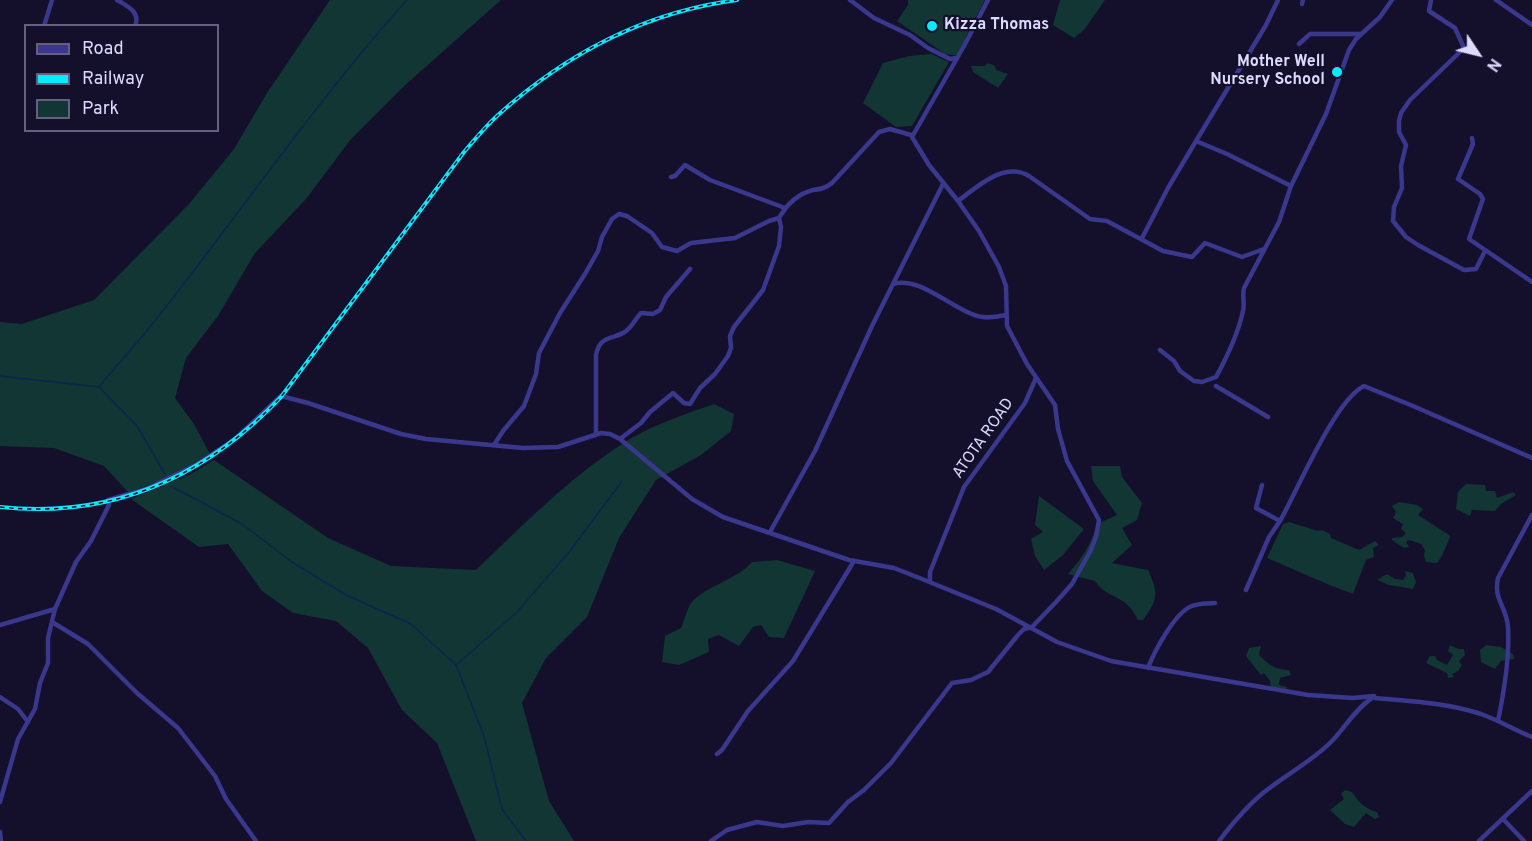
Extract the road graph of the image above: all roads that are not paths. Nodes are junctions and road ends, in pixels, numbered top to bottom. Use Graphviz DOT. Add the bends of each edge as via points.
graph roads {
  1 [pos="52,0"];
  2 [pos="117,0"];
  3 [pos="850,0"];
  4 [pos="988,0"];
  5 [pos="1278,0"];
  6 [pos="1392,0"];
  7 [pos="1431,0"];
  8 [pos="1496,0"];
  9 [pos="45,24"];
  10 [pos="136,24"];
  11 [pos="1532,25"];
  12 [pos="1361,34"];
  13 [pos="1299,44"];
  14 [pos="957,58"];
  15 [pos="911,135"];
  16 [pos="1472,138"];
  17 [pos="1197,141"];
  18 [pos="670,177"];
  19 [pos="943,184"];
  20 [pos="1291,186"];
  21 [pos="958,201"];
  22 [pos="785,208"];
  23 [pos="779,218"];
  24 [pos="1142,238"];
  25 [pos="1266,248"];
  26 [pos="1485,251"];
  27 [pos="690,269"];
  28 [pos="1532,282"];
  29 [pos="892,284"];
  30 [pos="1006,315"];
  31 [pos="1160,350"];
  32 [pos="1036,378"];
  33 [pos="1216,386"];
  34 [pos="1268,417"];
  35 [pos="596,434"];
  36 [pos="620,439"];
  37 [pos="494,445"];
  38 [pos="1532,458"];
  39 [pos="1262,485"];
  40 [pos="1532,515"];
  41 [pos="1280,521"];
  42 [pos="770,532"];
  43 [pos="854,561"];
  44 [pos="930,582"];
  45 [pos="1246,590"];
  46 [pos="1215,603"];
  47 [pos="55,609"];
  48 [pos="52,622"];
  49 [pos="0,625"];
  50 [pos="1032,627"];
  51 [pos="1148,668"];
  52 [pos="1374,696"];
  53 [pos="0,697"];
  54 [pos="28,722"];
  55 [pos="1498,722"];
  56 [pos="1532,737"];
  57 [pos="717,754"];
  58 [pos="1532,791"];
  59 [pos="0,802"];
  60 [pos="1503,819"];
  61 [pos="0,832"];
  62 [pos="1,841"];
  63 [pos="256,841"];
  64 [pos="711,841"];
  65 [pos="1219,841"];
  66 [pos="1479,841"];
  67 [pos="1524,841"];
  1 -- 9 [label="street"];
  2 -- 10 [label="street" via="137,14"];
  3 -- 14 [label="street" via="928,48 950,59"];
  4 -- 14 [label="street"];
  5 -- 17 [label="street"];
  6 -- 12 [label="street"];
  7 -- 26 [label="street" via="1429,11 1455,28 1464,48 1401,113 1399,132 1406,145 1401,166 1402,188 1392,221 1413,242 1464,270 1476,269"];
  8 -- 11 [label="street"];
  12 -- 13 [label="street" via="1310,34"];
  12 -- 20 [label="street" via="1349,50 1323,121"];
  14 -- 15 [label="street"];
  15 -- 19 [label="street"];
  15 -- 22 [label="street" via="890,129 879,132 832,183 799,196"];
  16 -- 26 [label="street" via="1458,179 1483,197 1469,239"];
  17 -- 20 [label="street"];
  17 -- 24 [label="street"];
  18 -- 22 [label="street" via="686,165 710,180"];
  19 -- 21 [label="street"];
  19 -- 29 [label="street"];
  20 -- 25 [label="street"];
  21 -- 24 [label="street" via="1004,172 1024,173 1090,219 1107,220"];
  21 -- 30 [label="street" via="1002,274"];
  22 -- 23 [label="street"];
  23 -- 36 [label="street" via="779,246 763,290 734,327 730,352 718,371 690,404 673,393"];
  23 -- 37 [label="street" via="735,238 691,243 677,251 662,247 652,233 627,216 616,216 539,353 537,374 524,406"];
  24 -- 25 [label="street" via="1163,251 1190,258 1205,243 1242,257"];
  25 -- 31 [label="street" via="1244,288 1243,310 1229,352 1214,379 1194,381"];
  26 -- 28 [label="street"];
  27 -- 35 [label="street" via="660,310 641,313 627,330 599,345"];
  29 -- 30 [label="street" via="909,283 984,317"];
  29 -- 42 [label="street" via="815,451"];
  30 -- 32 [label="street" via="1011,338"];
  32 -- 44 [label="street, ATOTA ROAD" via="1025,403 964,487 930,572"];
  32 -- 50 [label="street" via="1055,405 1067,461 1098,520 1091,550 1072,584"];
  33 -- 34 [label="street"];
  35 -- 36 [label="street"];
  35 -- 37 [label="street" via="558,447"];
  36 -- 42 [label="street" via="700,505"];
  37 -- 47 [label="street" via="411,436 280,397 235,439 196,465 146,489 108,500 110,505 76,562"];
  38 -- 41 [label="street" via="1364,386 1343,406 1330,426"];
  39 -- 41 [label="street" via="1256,508"];
  40 -- 55 [label="street" via="1496,587 1508,628"];
  41 -- 45 [label="street"];
  42 -- 43 [label="street"];
  43 -- 44 [label="street" via="894,568"];
  43 -- 57 [label="street" via="786,671 748,711"];
  44 -- 50 [label="street"];
  46 -- 51 [label="street" via="1193,605 1184,611 1167,632"];
  47 -- 48 [label="street"];
  47 -- 49 [label="street"];
  48 -- 54 [label="street" via="48,663"];
  48 -- 63 [label="street" via="88,644 178,728 215,776"];
  50 -- 51 [label="street" via="1065,645 1111,661"];
  50 -- 64 [label="street" via="1018,635 988,672 952,683 891,763 828,824 783,826 757,822 727,830"];
  51 -- 52 [label="street" via="1308,695"];
  52 -- 55 [label="street" via="1470,711"];
  52 -- 65 [label="street" via="1325,747 1251,804"];
  53 -- 54 [label="street" via="18,709"];
  54 -- 59 [label="street" via="18,739"];
  55 -- 56 [label="street"];
  58 -- 60 [label="street"];
  60 -- 66 [label="street"];
  60 -- 67 [label="street"];
  61 -- 62 [label="street"];
}
